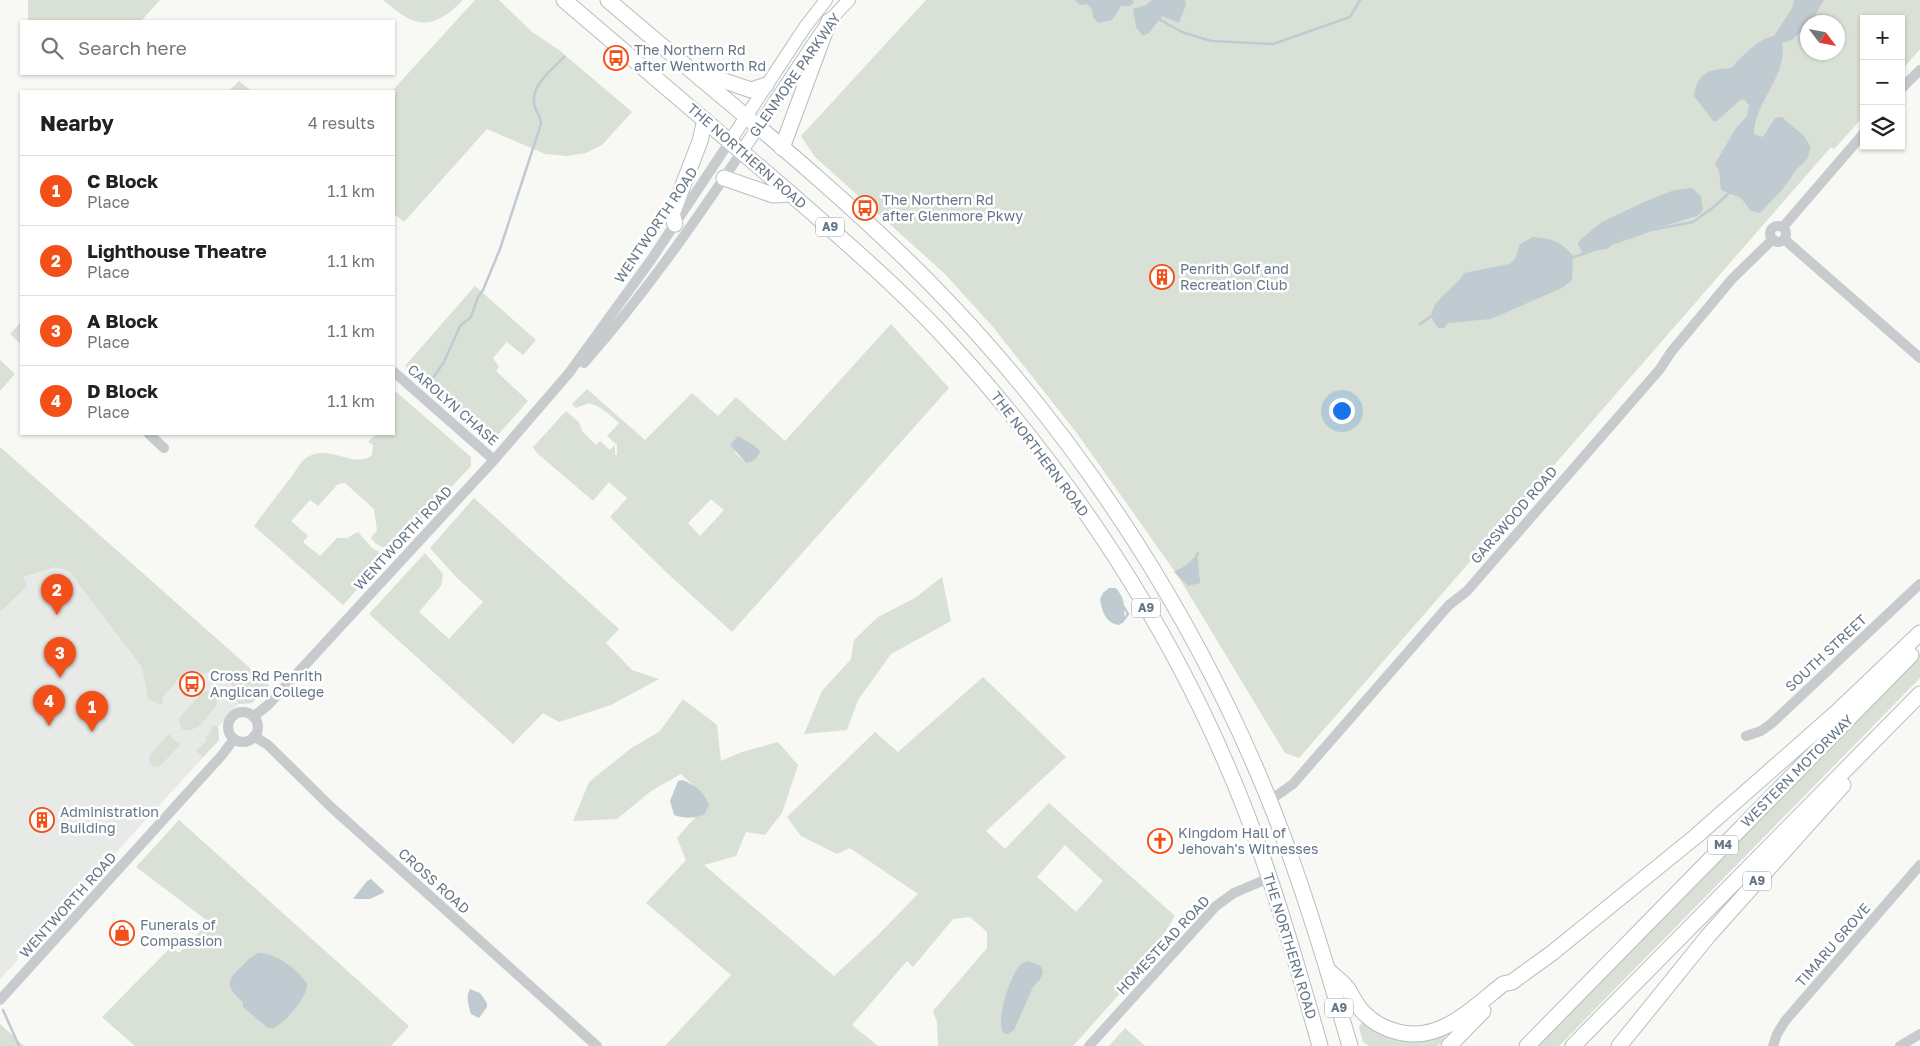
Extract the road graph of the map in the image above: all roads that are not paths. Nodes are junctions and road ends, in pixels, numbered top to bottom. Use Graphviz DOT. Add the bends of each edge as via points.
graph roads {
  1 [pos="564,0"];
  2 [pos="608,0"];
  3 [pos="826,0"];
  4 [pos="849,0"];
  5 [pos="829,21"];
  6 [pos="1920,70"];
  7 [pos="701,79"];
  8 [pos="1905,85"];
  9 [pos="766,86"];
  10 [pos="745,117"];
  11 [pos="705,120"];
  12 [pos="757,127"];
  13 [pos="1860,138"];
  14 [pos="736,146"];
  15 [pos="782,148"];
  16 [pos="724,178"];
  17 [pos="791,194"];
  18 [pos="675,224"];
  19 [pos="1783,228"];
  20 [pos="1773,239"];
  21 [pos="1784,239"];
  22 [pos="1920,358"];
  23 [pos="395,373"];
  24 [pos="569,373"];
  25 [pos="150,435"];
  26 [pos="164,448"];
  27 [pos="494,460"];
  28 [pos="1920,584"];
  29 [pos="1920,633"];
  30 [pos="1920,646"];
  31 [pos="1920,694"];
  32 [pos="253,716"];
  33 [pos="1880,734"];
  34 [pos="254,736"];
  35 [pos="1746,736"];
  36 [pos="234,739"];
  37 [pos="1269,801"];
  38 [pos="1920,865"];
  39 [pos="1269,878"];
  40 [pos="1327,969"];
  41 [pos="1512,982"];
  42 [pos="0,1000"];
  43 [pos="1920,1034"];
  44 [pos="597,1046"];
  45 [pos="1089,1046"];
  46 [pos="1320,1046"];
  47 [pos="1350,1046"];
  48 [pos="1449,1046"];
  49 [pos="1527,1046"];
  50 [pos="1573,1046"];
  51 [pos="1619,1046"];
  52 [pos="1773,1046"];
  53 [pos="1900,1046"];
  1 -- 11 [label="highway, THE NORTHERN ROAD / A9"];
  2 -- 7 [label="highway, THE NORTHERN ROAD / A9"];
  3 -- 9 [label="main road, GLENMORE PARKWAY"];
  4 -- 5 [label="main road, GLENMORE PARKWAY"];
  5 -- 12 [label="main road, GLENMORE PARKWAY"];
  5 -- 15 [label="highway"];
  6 -- 8 [label="street"];
  7 -- 9 [label="highway" via="716,78 751,90"];
  7 -- 10 [label="highway, THE NORTHERN ROAD / A9"];
  9 -- 10 [label="main road, GLENMORE PARKWAY"];
  10 -- 12 [label="highway, THE NORTHERN ROAD / A9"];
  10 -- 14 [label="main road, GLENMORE PARKWAY"];
  11 -- 14 [label="highway, THE NORTHERN ROAD / A9"];
  11 -- 18 [label="highway" via="672,214"];
  12 -- 14 [label="main road, GLENMORE PARKWAY"];
  12 -- 15 [label="highway, THE NORTHERN ROAD / A9"];
  13 -- 19 [label="street"];
  14 -- 16 [label="street, WENTWORTH ROAD"];
  14 -- 17 [label="highway, THE NORTHERN ROAD / A9"];
  14 -- 18 [label="street, WENTWORTH ROAD"];
  15 -- 37 [label="highway, THE NORTHERN ROAD / A9" via="840,197 930,283 986,344 1072,450 1133,540 1189,634"];
  16 -- 17 [label="highway" via="773,194"];
  16 -- 24 [label="street, WENTWORTH ROAD" via="635,302 584,363"];
  17 -- 39 [label="highway, THE NORTHERN ROAD / A9" via="849,244 935,328 1011,414 1083,509 1136,589 1194,698 1246,812"];
  18 -- 24 [label="street, WENTWORTH ROAD"];
  19 -- 20 [label="street" via="1773,229"];
  19 -- 21 [label="street" via="1786,233"];
  20 -- 21 [label="street" via="1780,242"];
  20 -- 37 [label="street, GARSWOOD ROAD" via="1732,279 1660,369 1467,591 1449,605 1293,784"];
  21 -- 22 [label="street"];
  23 -- 27 [label="street, CAROLYN CHASE"];
  24 -- 27 [label="street, WENTWORTH ROAD"];
  25 -- 26 [label="street"];
  27 -- 32 [label="street, WENTWORTH ROAD" via="268,705"];
  28 -- 35 [label="street, SOUTH STREET" via="1772,723"];
  29 -- 41 [label="highway, M4" via="1836,713 1695,838"];
  30 -- 49 [label="highway, WESTERN MOTORWAY / M4"];
  31 -- 33 [label="highway, M4"];
  32 -- 34 [label="street" via="257,725"];
  32 -- 36 [label="street" via="241,712 234,715 228,729"];
  33 -- 50 [label="highway, M4"];
  33 -- 51 [label="highway, A9" via="1872,754 1715,929"];
  34 -- 36 [label="street" via="243,742"];
  34 -- 44 [label="street, CROSS ROAD" via="268,745 331,807"];
  36 -- 42 [label="street, WENTWORTH ROAD" via="210,770"];
  37 -- 40 [label="highway, THE NORTHERN ROAD / A9" via="1300,883"];
  38 -- 52 [label="street, TIMARU GROVE" via="1785,1021"];
  39 -- 45 [label="street, HOMESTEAD ROAD" via="1216,906"];
  39 -- 46 [label="highway, THE NORTHERN ROAD / A9"];
  40 -- 41 [label="highway, M4" via="1347,988 1364,1014 1377,1024 1406,1034 1439,1030 1503,984"];
  40 -- 47 [label="highway, THE NORTHERN ROAD / A9"];
  41 -- 48 [label="highway, M4" via="1508,991 1475,1018"];
  43 -- 53 [label="street"];
}
